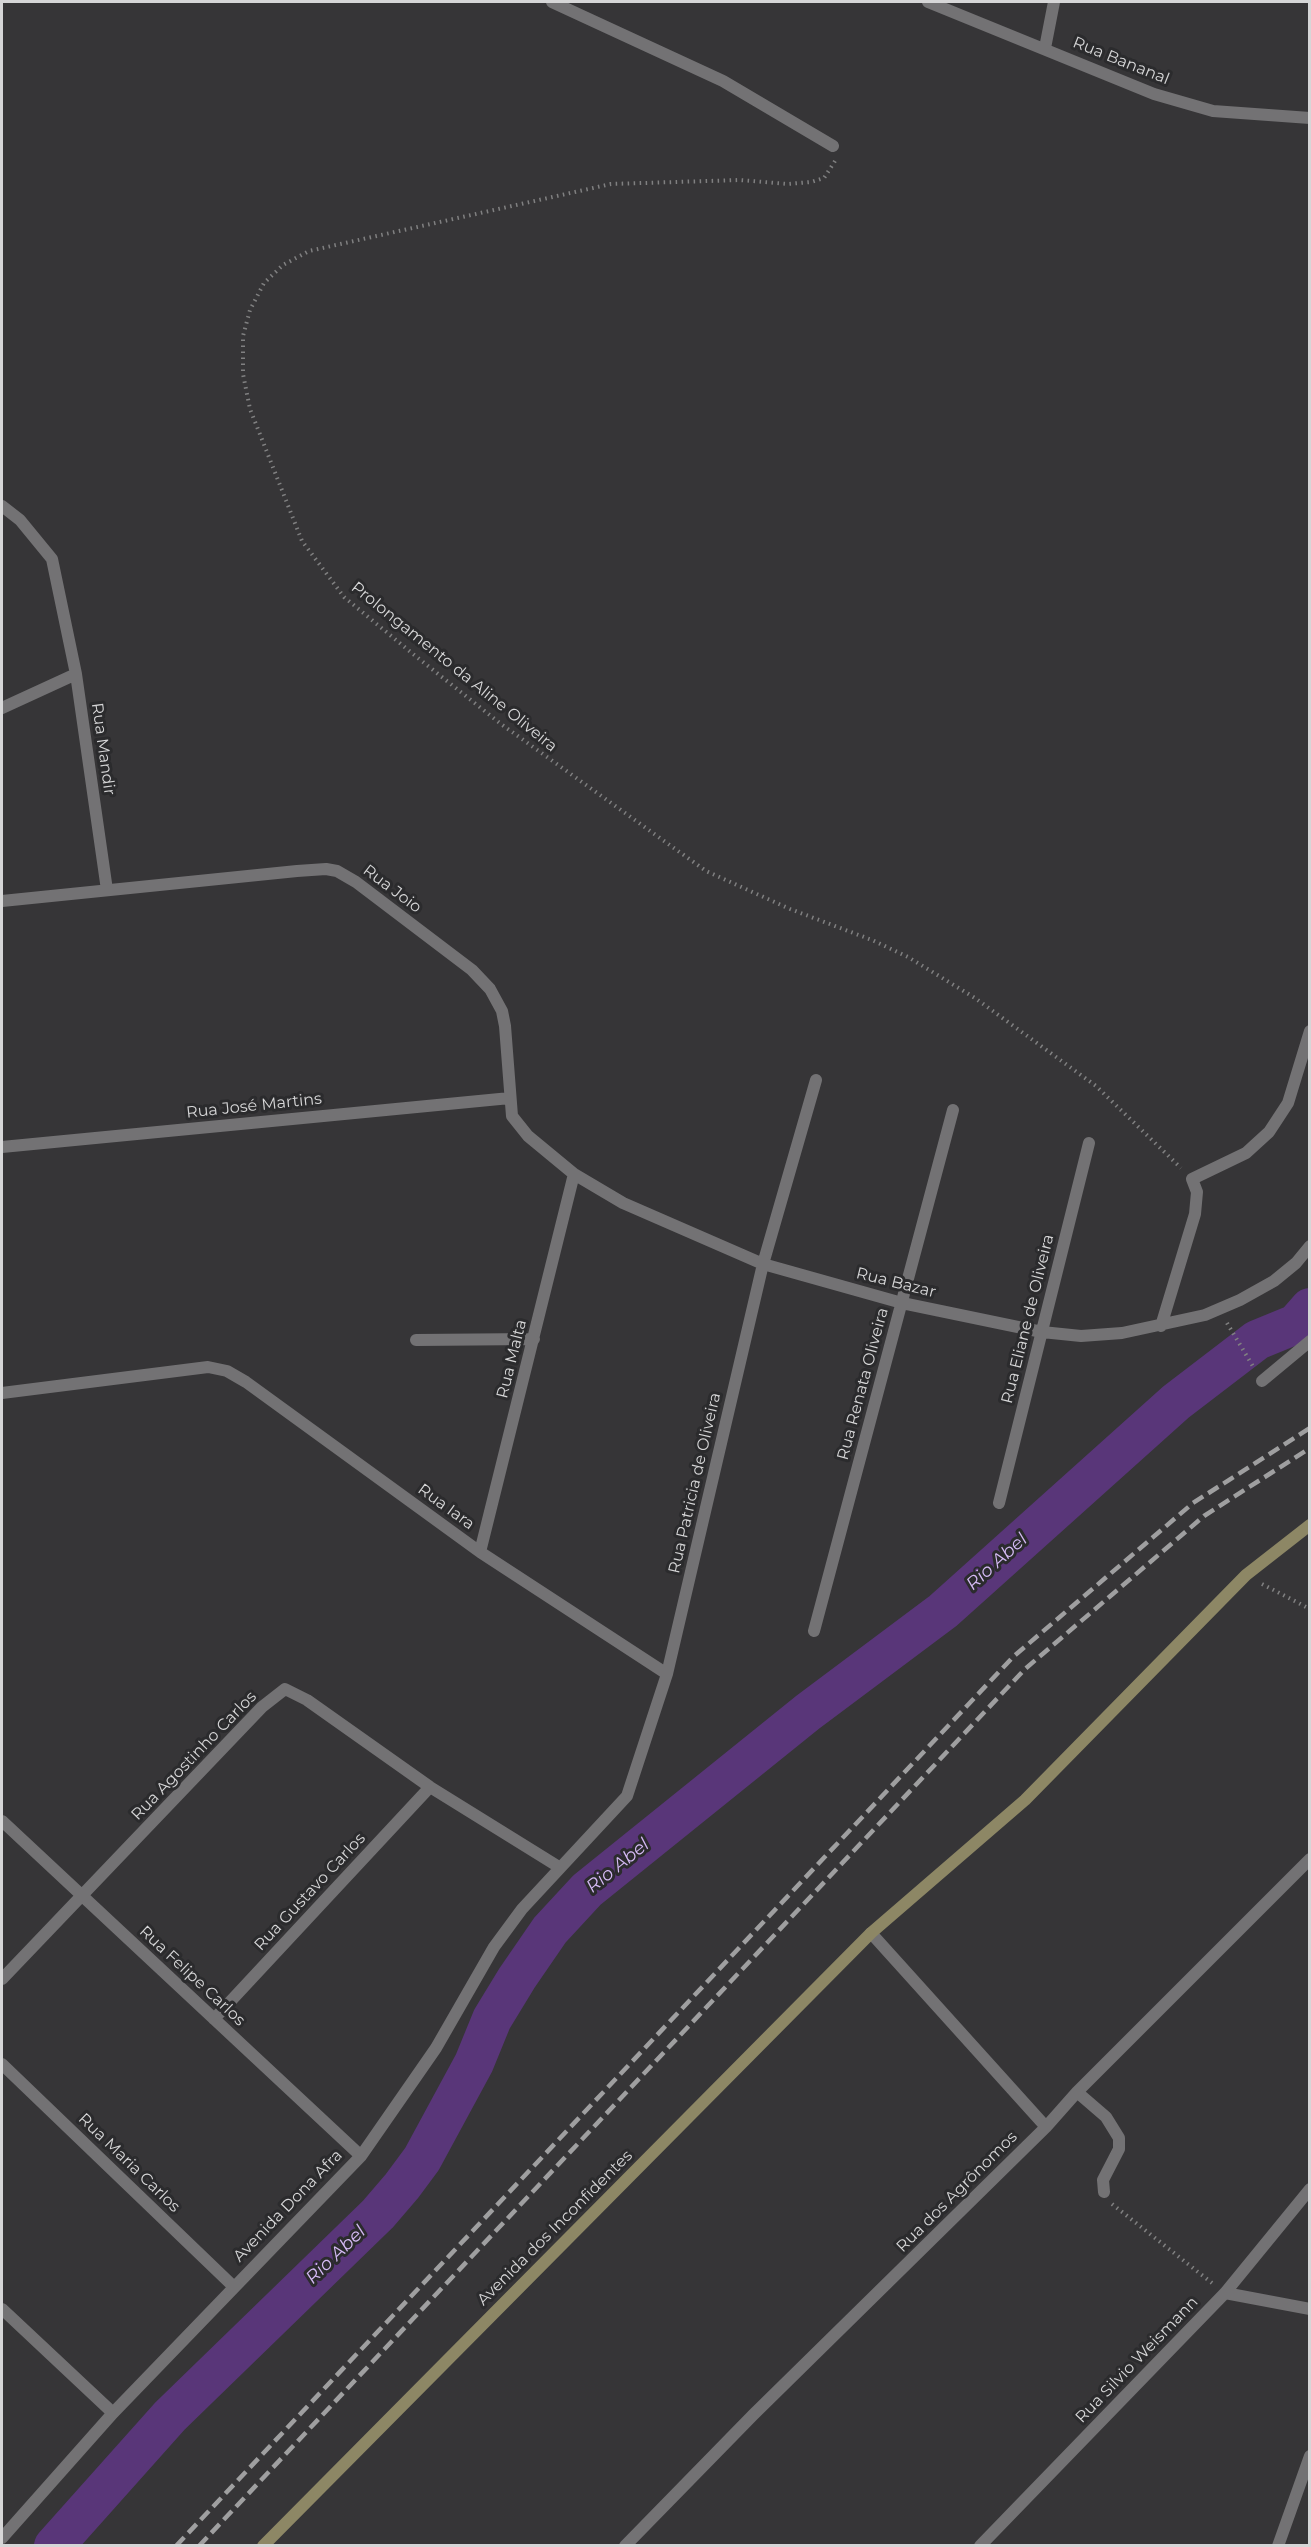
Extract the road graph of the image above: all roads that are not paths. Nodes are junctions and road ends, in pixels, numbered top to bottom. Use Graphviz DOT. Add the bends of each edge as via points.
graph roads {
  1 [pos="552,2"];
  2 [pos="928,2"];
  3 [pos="1054,2"];
  4 [pos="1045,48"];
  5 [pos="1310,118"];
  6 [pos="833,146"];
  7 [pos="2,506"];
  8 [pos="76,674"];
  9 [pos="2,708"];
  10 [pos="107,891"];
  11 [pos="2,901"];
  12 [pos="1310,1031"];
  13 [pos="816,1080"];
  14 [pos="510,1098"];
  15 [pos="953,1110"];
  16 [pos="1089,1143"];
  17 [pos="2,1147"];
  18 [pos="574,1174"];
  19 [pos="1310,1246"];
  20 [pos="763,1264"];
  21 [pos="902,1303"];
  22 [pos="1161,1326"];
  23 [pos="1042,1332"];
  24 [pos="534,1339"];
  25 [pos="416,1340"];
  26 [pos="1310,1341"];
  27 [pos="1262,1381"];
  28 [pos="2,1393"];
  29 [pos="999,1503"];
  30 [pos="1310,1525"];
  31 [pos="480,1552"];
  32 [pos="814,1631"];
  33 [pos="667,1674"];
  34 [pos="430,1787"];
  35 [pos="2,1821"];
  36 [pos="1310,1859"];
  37 [pos="559,1867"];
  38 [pos="82,1896"];
  39 [pos="871,1934"];
  40 [pos="2,1979"];
  41 [pos="214,2019"];
  42 [pos="2,2064"];
  43 [pos="1077,2092"];
  44 [pos="1046,2127"];
  45 [pos="361,2156"];
  46 [pos="1310,2189"];
  47 [pos="1104,2192"];
  48 [pos="233,2286"];
  49 [pos="1225,2293"];
  50 [pos="1310,2308"];
  51 [pos="2,2309"];
  52 [pos="113,2413"];
  53 [pos="1310,2456"];
  54 [pos="2,2538"];
  55 [pos="263,2546"];
  56 [pos="625,2546"];
  57 [pos="980,2546"];
  58 [pos="1278,2546"];
  1 -- 6 [label="street" via="723,81"];
  2 -- 4 [label="street, Rua Bananal"];
  3 -- 4 [label="street"];
  4 -- 5 [label="street, Rua Bananal" via="1154,94 1213,111"];
  7 -- 8 [label="street, Rua Mandir" via="20,520 52,559"];
  8 -- 9 [label="street"];
  8 -- 10 [label="street, Rua Mandir"];
  10 -- 11 [label="street"];
  10 -- 14 [label="street, Rua Joio" via="316,869 347,876 472,970 490,989 505,1026"];
  12 -- 22 [label="street" via="1288,1102 1269,1132 1246,1153 1192,1179 1197,1192 1194,1214"];
  13 -- 20 [label="street, Rua Patricia de Oliveira"];
  14 -- 17 [label="street, Rua José Martins"];
  14 -- 18 [label="street, Rua Bazar" via="512,1116 519,1127"];
  15 -- 21 [label="street, Rua Renata Oliveira"];
  16 -- 23 [label="street, Rua Eliane de Oliveira"];
  18 -- 20 [label="street, Rua Bazar" via="623,1203"];
  18 -- 24 [label="street, Rua Malta"];
  19 -- 22 [label="street, Rua Bazar" via="1274,1281 1240,1300 1205,1315"];
  20 -- 21 [label="street, Rua Bazar"];
  20 -- 33 [label="street, Rua Patricia de Oliveira"];
  21 -- 23 [label="street, Rua Bazar"];
  21 -- 32 [label="street, Rua Renata Oliveira"];
  22 -- 23 [label="street, Rua Bazar" via="1081,1336"];
  23 -- 29 [label="street, Rua Eliane de Oliveira"];
  24 -- 25 [label="street"];
  24 -- 31 [label="street, Rua Malta"];
  26 -- 27 [label="street"];
  28 -- 31 [label="street, Rua Iara" via="208,1367 227,1371"];
  30 -- 39 [label="main road, Avenida dos Inconfidentes" via="1246,1575 1025,1800"];
  31 -- 33 [label="street, Rua Iara"];
  33 -- 37 [label="street, Rua Patricia de Oliveira" via="627,1796"];
  34 -- 37 [label="street, Rua Agostinho Carlos"];
  34 -- 38 [label="street, Rua Agostinho Carlos" via="307,1700 285,1689 262,1707"];
  34 -- 41 [label="street, Rua Gustavo Carlos"];
  35 -- 38 [label="street, Rua Felipe Carlos"];
  36 -- 43 [label="street, Rua dos Agrônomos"];
  37 -- 45 [label="street, Avenida Dona Afra" via="494,1947 436,2048"];
  38 -- 40 [label="street, Rua Agostinho Carlos"];
  38 -- 41 [label="street, Rua Felipe Carlos"];
  39 -- 44 [label="street"];
  39 -- 55 [label="main road, Avenida dos Inconfidentes"];
  41 -- 45 [label="street, Rua Felipe Carlos"];
  42 -- 48 [label="street, Rua Maria Carlos"];
  43 -- 44 [label="street, Rua dos Agrônomos"];
  43 -- 47 [label="street" via="1106,2117 1119,2138 1119,2149 1103,2180"];
  44 -- 56 [label="street, Rua dos Agrônomos"];
  45 -- 48 [label="street, Avenida Dona Afra"];
  46 -- 49 [label="street, Rua Silvio Weismann"];
  48 -- 52 [label="street, Avenida Dona Afra"];
  49 -- 50 [label="street"];
  49 -- 57 [label="street, Rua Silvio Weismann"];
  51 -- 52 [label="street"];
  52 -- 54 [label="street, Avenida Dona Afra"];
  53 -- 58 [label="street"];
}
